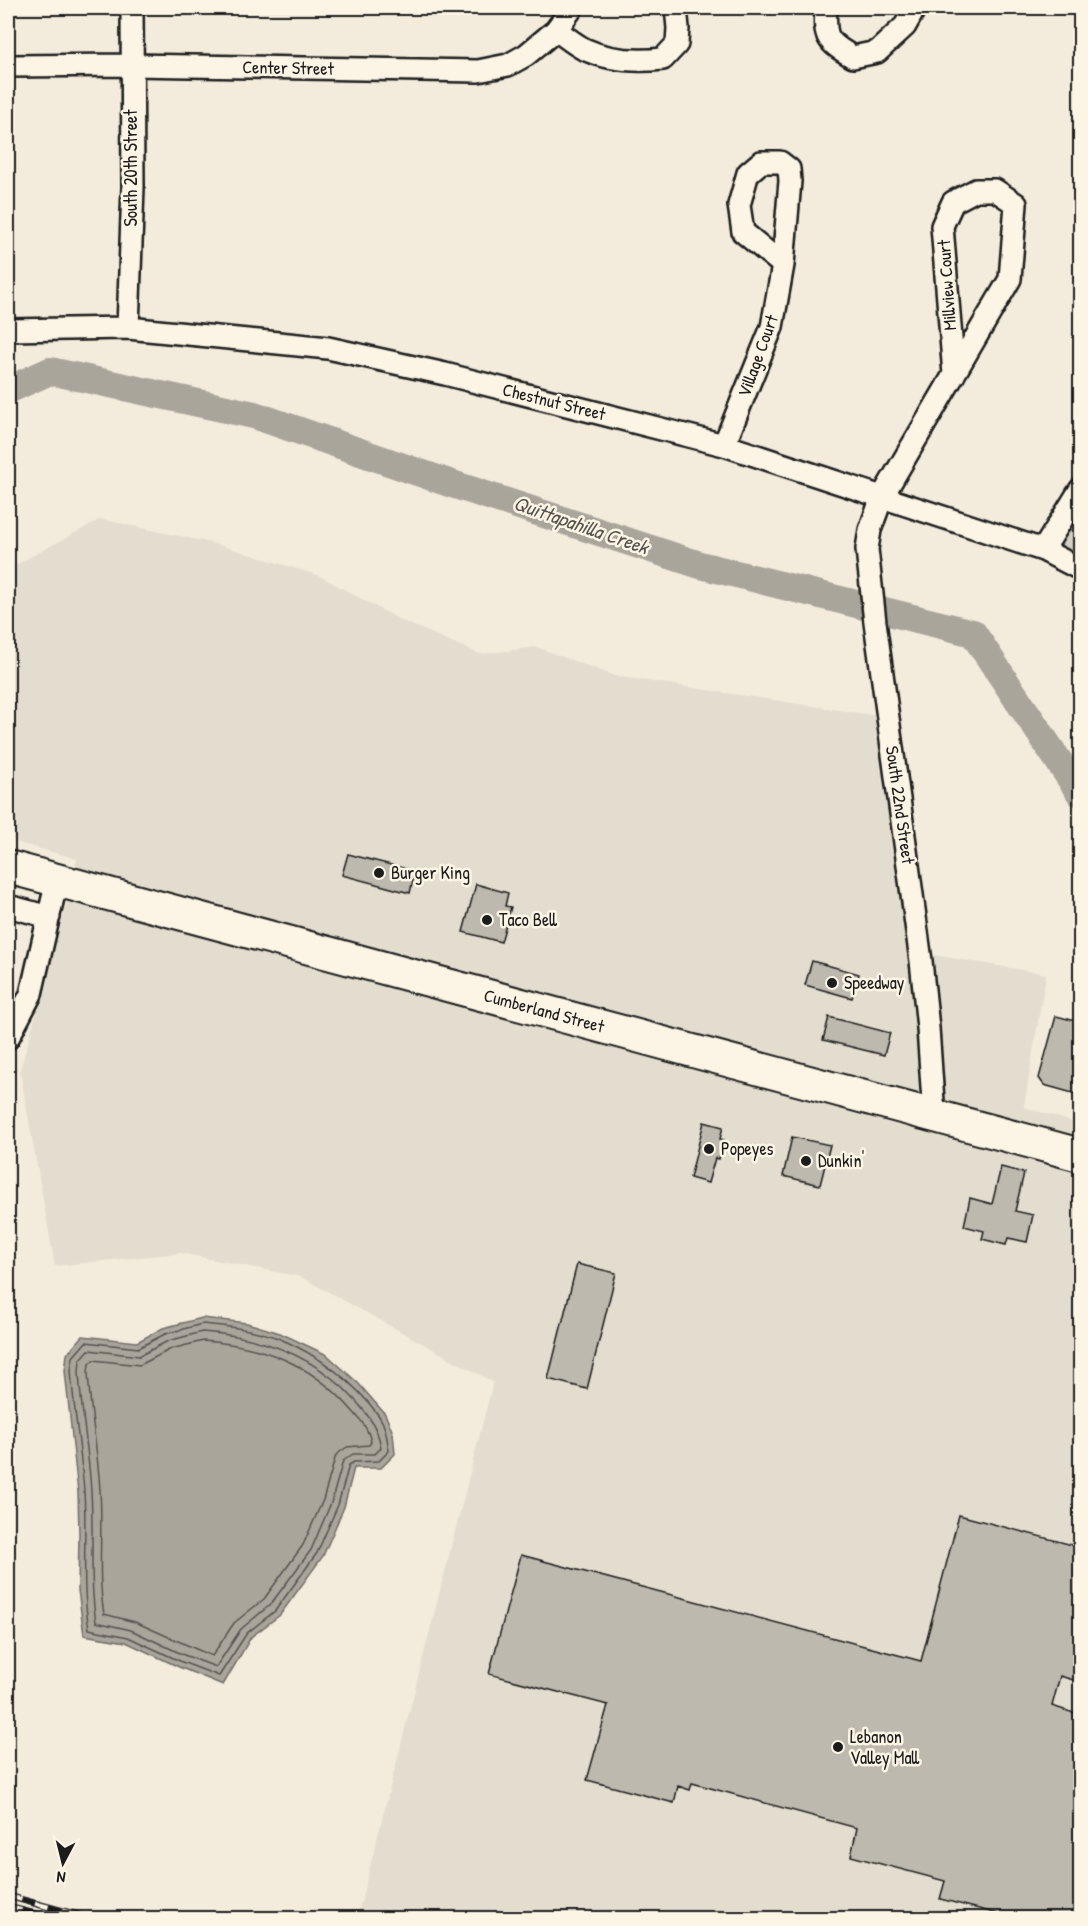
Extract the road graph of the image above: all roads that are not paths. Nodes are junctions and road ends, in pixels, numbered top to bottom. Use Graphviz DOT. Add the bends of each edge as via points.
graph roads {
  1 [pos="132,8"];
  2 [pos="572,8"];
  3 [pos="676,8"];
  4 [pos="826,8"];
  5 [pos="915,8"];
  6 [pos="556,30"];
  7 [pos="131,65"];
  8 [pos="8,66"];
  9 [pos="783,265"];
  10 [pos="128,328"];
  11 [pos="8,330"];
  12 [pos="954,375"];
  13 [pos="724,445"];
  14 [pos="1080,490"];
  15 [pos="882,497"];
  16 [pos="1043,550"];
  17 [pos="1080,569"];
  18 [pos="8,867"];
  19 [pos="57,880"];
  20 [pos="8,906"];
  21 [pos="49,917"];
  22 [pos="8,1038"];
  23 [pos="934,1116"];
  24 [pos="1080,1155"];
  1 -- 7 [label="street, South 20th Street"];
  2 -- 6 [label="street, Center Street"];
  3 -- 6 [label="street" via="677,44 663,60 638,62 616,58 584,49"];
  4 -- 5 [label="street" via="825,27 832,45 853,57 877,52 905,26"];
  6 -- 7 [label="street, Center Street" via="526,56 508,65 478,71"];
  7 -- 8 [label="street, Center Street"];
  7 -- 10 [label="street, South 20th Street" via="133,187"];
  9 -- 13 [label="street, Village Court" via="772,327"];
  10 -- 11 [label="street, Chestnut Street"];
  10 -- 13 [label="street, Chestnut Street" via="328,348"];
  12 -- 12 [label="street, Millview Court" via="942,226 952,202 975,190 995,190 1016,204 1010,279"];
  12 -- 15 [label="street, Millview Court"];
  13 -- 15 [label="street, Chestnut Street"];
  14 -- 16 [label="street"];
  15 -- 16 [label="street, Chestnut Street"];
  15 -- 23 [label="street, South 22nd Street" via="867,549 921,961"];
  16 -- 17 [label="street, Chestnut Street"];
  18 -- 19 [label="highway, Cumberland Street"];
  19 -- 21 [label="street"];
  19 -- 23 [label="highway, Cumberland Street"];
  20 -- 21 [label="street"];
  21 -- 22 [label="street" via="31,994"];
  23 -- 24 [label="highway, Cumberland Street"];
}
